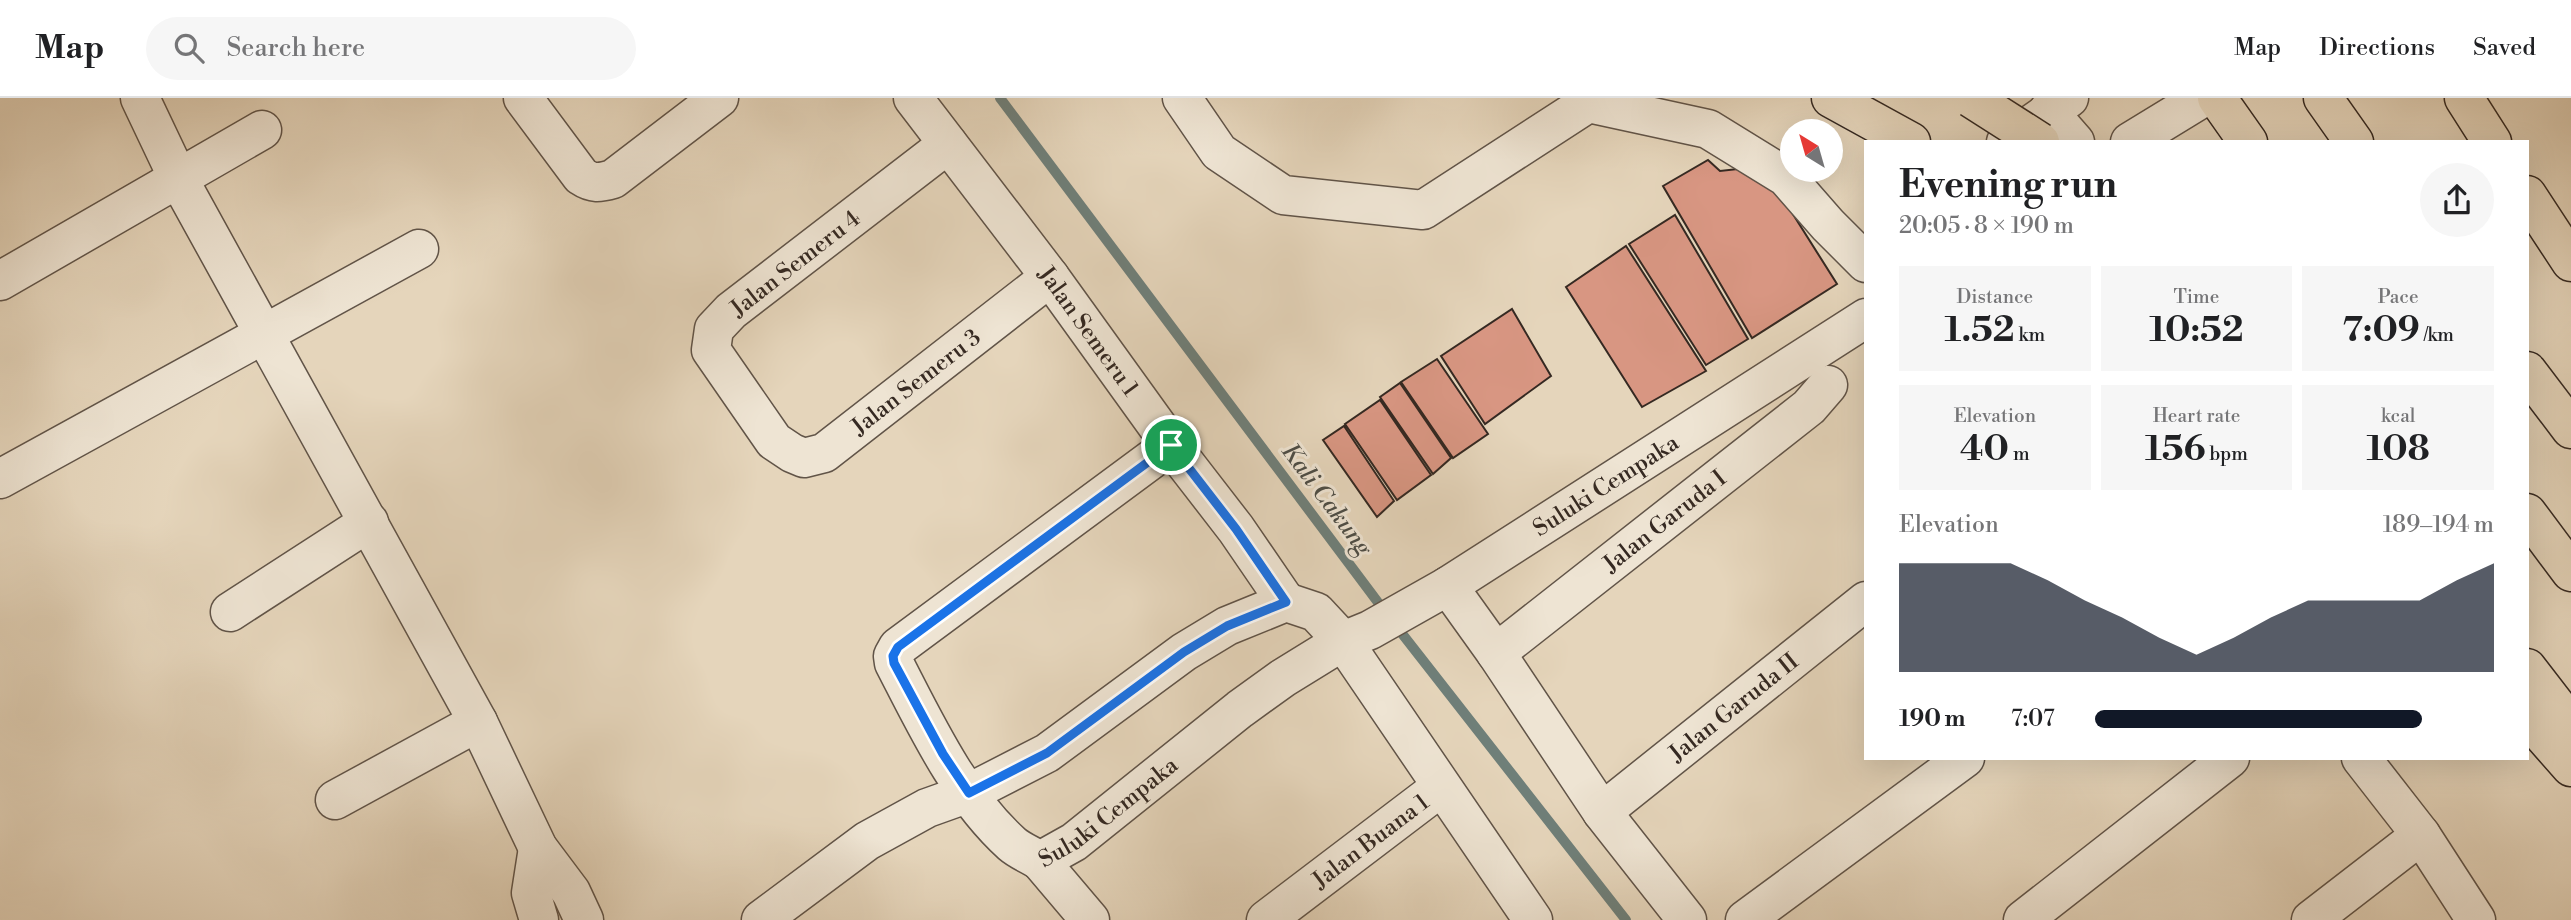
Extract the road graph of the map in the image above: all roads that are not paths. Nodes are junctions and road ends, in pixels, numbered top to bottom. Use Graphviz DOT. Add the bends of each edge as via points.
graph roads {
  1 [pos="140,98"];
  2 [pos="523,98"];
  3 [pos="719,98"];
  4 [pos="913,98"];
  5 [pos="1182,98"];
  6 [pos="1831,98"];
  7 [pos="1971,98"];
  8 [pos="2202,98"];
  9 [pos="2217,98"];
  10 [pos="2323,98"];
  11 [pos="2463,98"];
  12 [pos="2052,117"];
  13 [pos="262,130"];
  14 [pos="1907,140"];
  15 [pos="2010,140"];
  16 [pos="2073,140"];
  17 [pos="2133,140"];
  18 [pos="2247,140"];
  19 [pos="2353,140"];
  20 [pos="2491,140"];
  21 [pos="948,144"];
  22 [pos="178,178"];
  23 [pos="2529,198"];
  24 [pos="419,248"];
  25 [pos="1864,260"];
  26 [pos="2571,262"];
  27 [pos="1050,277"];
  28 [pos="0,281"];
  29 [pos="1864,318"];
  30 [pos="265,332"];
  31 [pos="2529,374"];
  32 [pos="1829,385"];
  33 [pos="2571,429"];
  34 [pos="775,441"];
  35 [pos="1171,445"];
  36 [pos="0,479"];
  37 [pos="2529,516"];
  38 [pos="369,522"];
  39 [pos="2571,572"];
  40 [pos="1448,586"];
  41 [pos="1286,602"];
  42 [pos="1864,603"];
  43 [pos="230,612"];
  44 [pos="1357,636"];
  45 [pos="1496,653"];
  46 [pos="2529,671"];
  47 [pos="2529,719"];
  48 [pos="478,722"];
  49 [pos="2571,725"];
  50 [pos="1962,760"];
  51 [pos="2227,760"];
  52 [pos="2363,760"];
  53 [pos="2571,767"];
  54 [pos="1441,788"];
  55 [pos="969,793"];
  56 [pos="335,800"];
  57 [pos="1602,812"];
  58 [pos="2421,835"];
  59 [pos="538,848"];
  60 [pos="1040,860"];
  61 [pos="1526,917"];
  62 [pos="539,920"];
  63 [pos="584,920"];
  64 [pos="761,920"];
  65 [pos="1090,920"];
  66 [pos="1266,920"];
  67 [pos="1687,920"];
  68 [pos="1745,920"];
  69 [pos="2023,920"];
  70 [pos="2311,920"];
  71 [pos="2476,920"];
  1 -- 22 [label="street"];
  2 -- 3 [label="street" via="580,176 591,182 613,179"];
  4 -- 21 [label="street, Jalan Semeru 1"];
  5 -- 25 [label="street" via="1219,152 1283,195 1423,210 1588,103 1708,129 1786,177"];
  6 -- 14 [label="highway"];
  7 -- 12 [label="highway, bridge"];
  8 -- 17 [label="street"];
  9 -- 18 [label="highway"];
  10 -- 19 [label="highway"];
  11 -- 20 [label="highway"];
  12 -- 15 [label="street"];
  12 -- 16 [label="street"];
  13 -- 22 [label="street"];
  21 -- 27 [label="street, Jalan Semeru 1"];
  21 -- 34 [label="street, Jalan Semeru 4" via="731,311 714,330 711,350"];
  22 -- 28 [label="street"];
  22 -- 30 [label="street"];
  23 -- 26 [label="highway"];
  24 -- 30 [label="street"];
  27 -- 34 [label="street, Jalan Semeru 3" via="824,453 804,458"];
  27 -- 35 [label="street, Jalan Semeru 1"];
  29 -- 40 [label="street, Suluki Cempaka"];
  30 -- 36 [label="street"];
  30 -- 38 [label="street"];
  31 -- 33 [label="highway"];
  32 -- 45 [label="street, Jalan Garuda I" via="1809,407"];
  35 -- 41 [label="street, Jalan Semeru 1"];
  35 -- 55 [label="street, Suluki Cempaka" via="895,652 894,663"];
  37 -- 39 [label="highway"];
  38 -- 43 [label="street"];
  38 -- 48 [label="street"];
  40 -- 44 [label="street, Suluki Cempaka"];
  40 -- 45 [label="street"];
  41 -- 44 [label="street" via="1316,612"];
  41 -- 55 [label="street" via="1227,626 1184,652 1047,753"];
  42 -- 57 [label="street, Jalan Garuda II"];
  44 -- 54 [label="street"];
  44 -- 60 [label="street, Suluki Cempaka" via="1283,678 1074,842"];
  45 -- 57 [label="street"];
  46 -- 49 [label="highway"];
  47 -- 53 [label="highway"];
  48 -- 56 [label="street"];
  48 -- 59 [label="street"];
  50 -- 68 [label="street"];
  51 -- 69 [label="street"];
  52 -- 58 [label="street"];
  54 -- 61 [label="street"];
  54 -- 66 [label="street, Jalan Buana 1"];
  55 -- 60 [label="street, Suluki Cempaka" via="1015,846"];
  55 -- 64 [label="street" via="928,808 867,841"];
  57 -- 67 [label="street"];
  58 -- 70 [label="street"];
  58 -- 71 [label="street"];
  59 -- 62 [label="street" via="531,893"];
  59 -- 63 [label="street" via="571,892"];
  60 -- 65 [label="street"];
}
